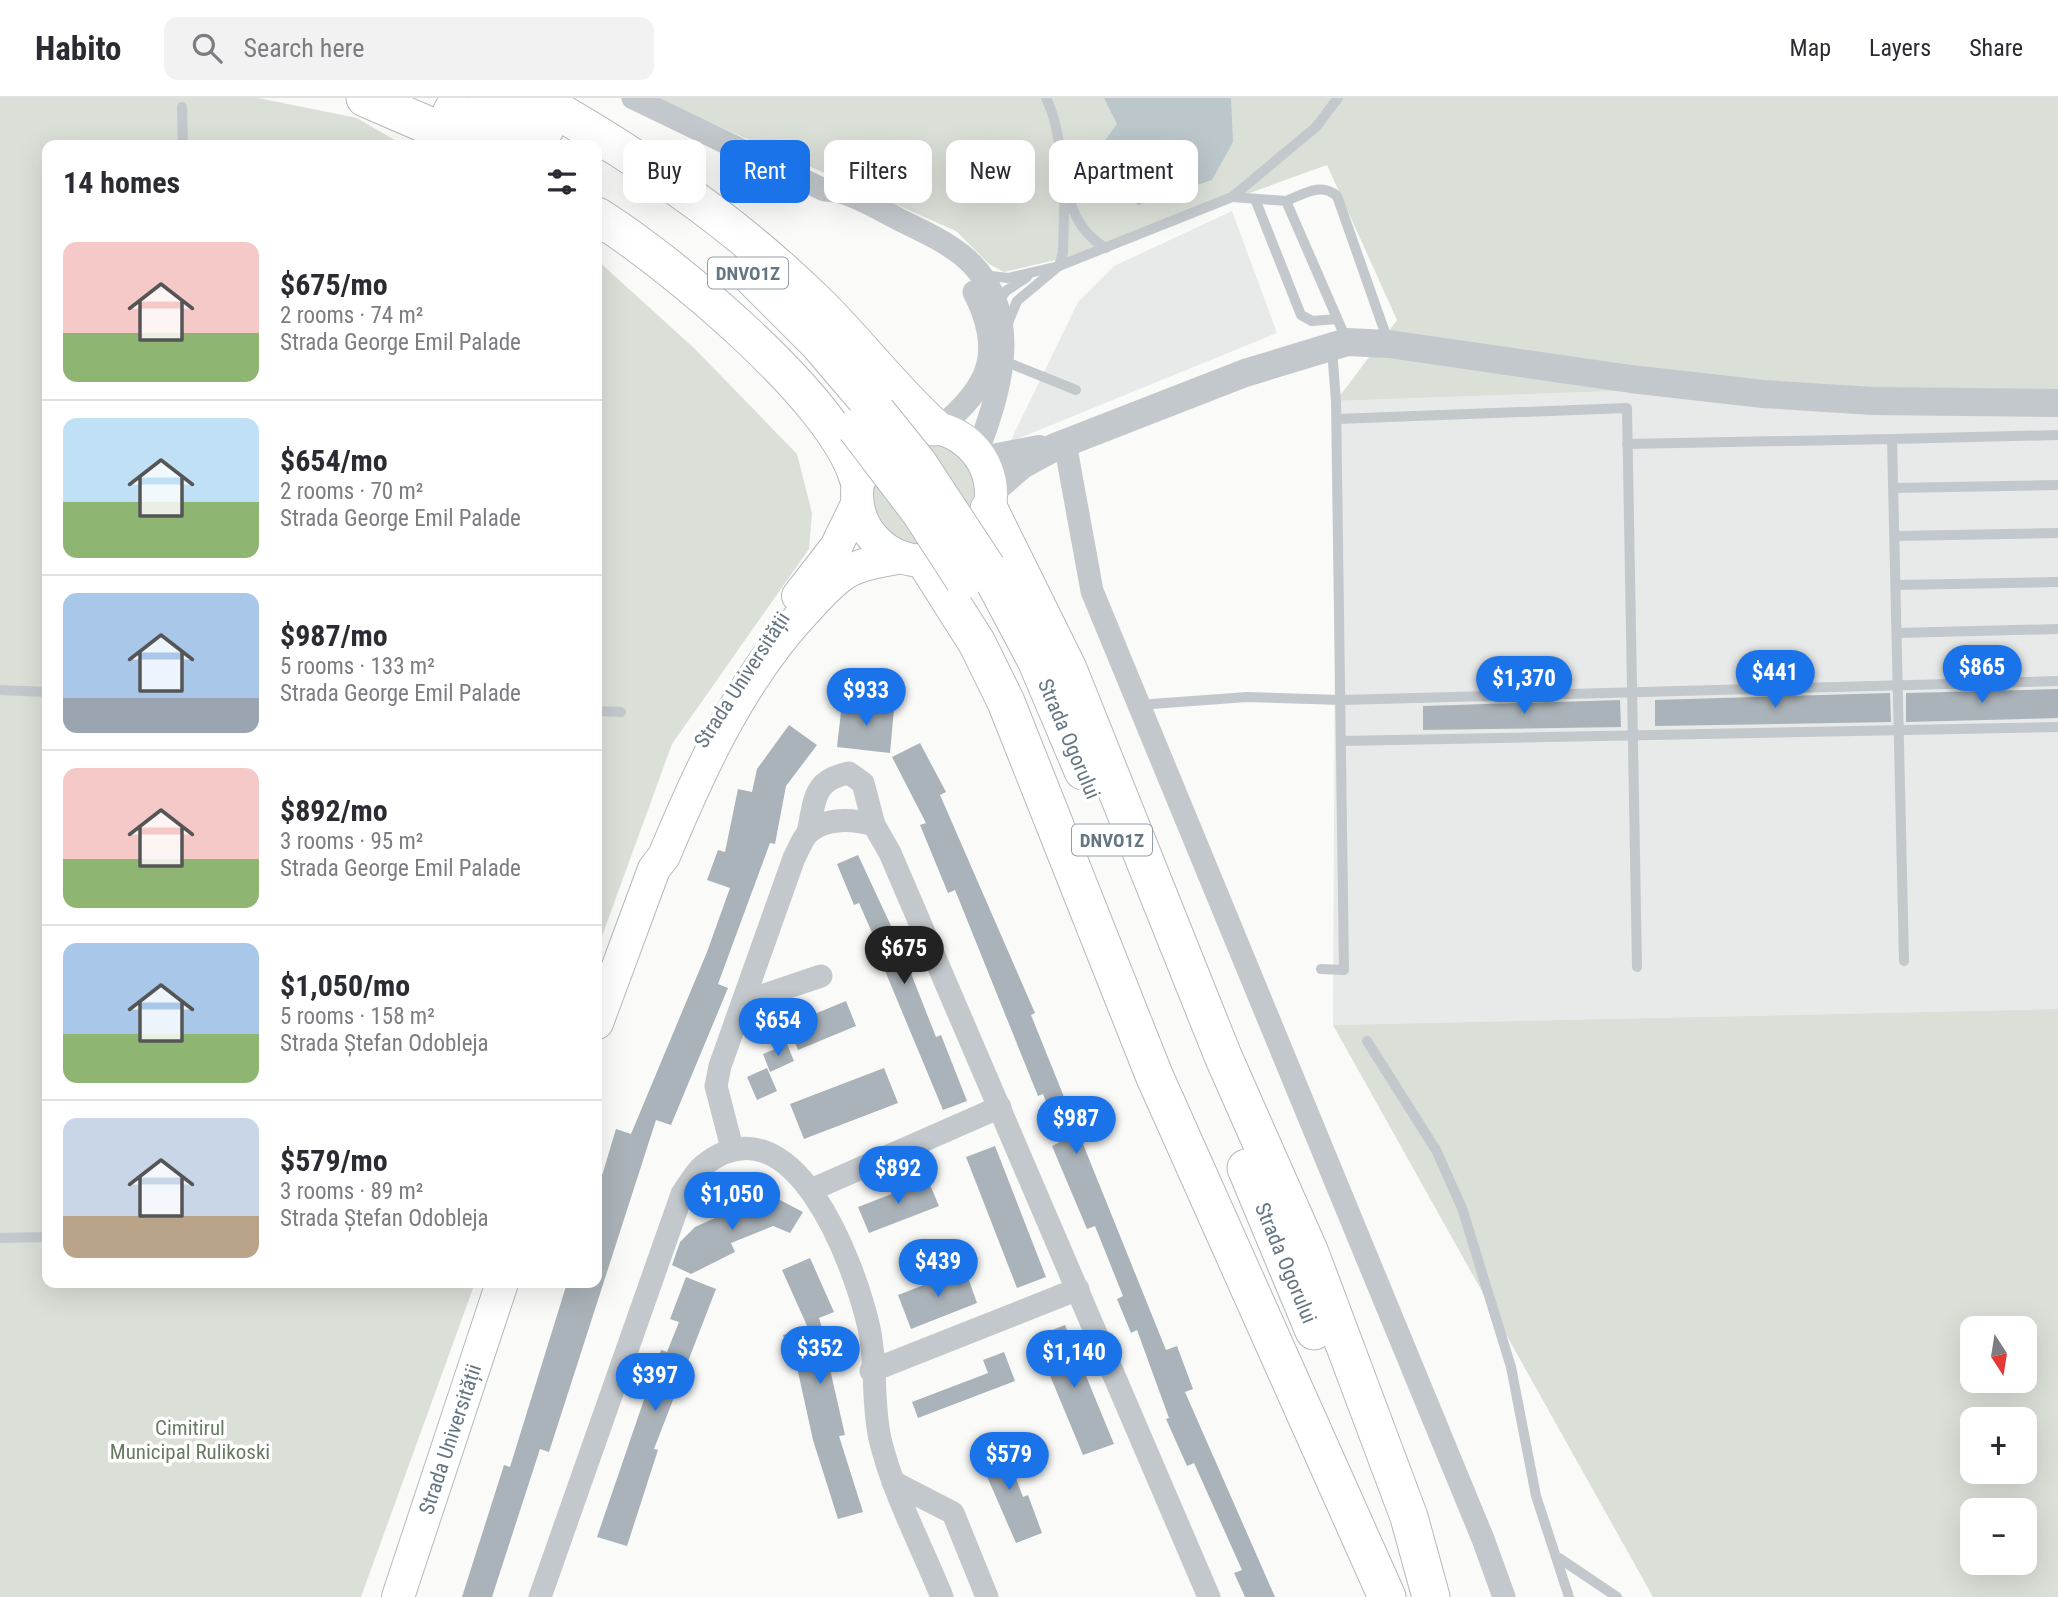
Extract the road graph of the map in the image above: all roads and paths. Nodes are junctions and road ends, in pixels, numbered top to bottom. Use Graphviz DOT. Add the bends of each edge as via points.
graph roads {
  1 [pos="365,98"];
  2 [pos="426,98"];
  3 [pos="487,98"];
  4 [pos="535,98"];
  5 [pos="633,98"];
  6 [pos="1046,98"];
  7 [pos="1337,99"];
  8 [pos="182,107"];
  9 [pos="183,140"];
  10 [pos="462,140"];
  11 [pos="512,140"];
  12 [pos="565,140"];
  13 [pos="1059,140"];
  14 [pos="602,163"];
  15 [pos="824,190"];
  16 [pos="602,193"];
  17 [pos="1232,197"];
  18 [pos="1255,199"];
  19 [pos="1286,201"];
  20 [pos="838,203"];
  21 [pos="864,203"];
  22 [pos="1064,203"];
  23 [pos="1072,203"];
  24 [pos="602,220"];
  25 [pos="1106,248"];
  26 [pos="1059,267"];
  27 [pos="980,274"];
  28 [pos="1032,274"];
  29 [pos="997,303"];
  30 [pos="996,331"];
  31 [pos="1339,335"];
  32 [pos="1389,344"];
  33 [pos="1004,361"];
  34 [pos="1076,390"];
  35 [pos="2058,403"];
  36 [pos="1336,419"];
  37 [pos="867,420"];
  38 [pos="937,427"];
  39 [pos="2058,435"];
  40 [pos="1892,439"];
  41 [pos="1627,444"];
  42 [pos="1060,445"];
  43 [pos="980,456"];
  44 [pos="2058,485"];
  45 [pos="1894,488"];
  46 [pos="857,491"];
  47 [pos="990,500"];
  48 [pos="2058,533"];
  49 [pos="1895,536"];
  50 [pos="913,559"];
  51 [pos="975,574"];
  52 [pos="2058,582"];
  53 [pos="1896,585"];
  54 [pos="2058,629"];
  55 [pos="1898,633"];
  56 [pos="2058,681"];
  57 [pos="1899,687"];
  58 [pos="0,690"];
  59 [pos="42,692"];
  60 [pos="1630,693"];
  61 [pos="1341,700"];
  62 [pos="1138,705"];
  63 [pos="602,711"];
  64 [pos="621,712"];
  65 [pos="2058,727"];
  66 [pos="1900,731"];
  67 [pos="1631,736"];
  68 [pos="1341,741"];
  69 [pos="874,825"];
  70 [pos="808,833"];
  71 [pos="653,869"];
  72 [pos="1904,961"];
  73 [pos="1637,967"];
  74 [pos="1321,968"];
  75 [pos="821,976"];
  76 [pos="744,1002"];
  77 [pos="602,1009"];
  78 [pos="1367,1041"];
  79 [pos="1000,1107"];
  80 [pos="732,1148"];
  81 [pos="811,1190"];
  82 [pos="42,1237"];
  83 [pos="0,1238"];
  84 [pos="500,1288"];
  85 [pos="1078,1289"];
  86 [pos="872,1371"];
  87 [pos="893,1482"];
  88 [pos="1559,1558"];
  89 [pos="398,1597"];
  90 [pos="540,1597"];
  91 [pos="942,1597"];
  92 [pos="987,1597"];
  93 [pos="1209,1597"];
  94 [pos="1387,1597"];
  95 [pos="1395,1597"];
  96 [pos="1424,1597"];
  97 [pos="1431,1597"];
  98 [pos="1504,1597"];
  99 [pos="1570,1597"];
  100 [pos="1617,1597"];
  1 -- 10 [label="highway"];
  2 -- 11 [label="highway"];
  3 -- 12 [label="highway"];
  4 -- 38 [label="highway" via="641,161 709,209 821,308 888,382"];
  5 -- 15 [label="street"];
  6 -- 13 [label="lane"];
  7 -- 17 [label="lane" via="1316,127"];
  8 -- 9 [label="lane"];
  14 -- 37 [label="highway, Strada Ogorului / DNVO1Z" via="657,198 733,259 818,343"];
  16 -- 37 [label="highway, Strada Ogorului / DNVO1Z" via="722,287 817,381"];
  17 -- 18 [label="lane"];
  17 -- 25 [label="lane"];
  18 -- 19 [label="lane"];
  18 -- 31 [label="lane" via="1301,316"];
  19 -- 31 [label="lane"];
  19 -- 32 [label="lane" via="1315,189 1338,196"];
  20 -- 30 [label="street" via="899,232 948,263 971,286"];
  21 -- 27 [label="street" via="943,242"];
  22 -- 26 [label="lane"];
  23 -- 25 [label="lane" via="1084,234"];
  24 -- 46 [label="highway" via="662,262 766,353 839,435 851,456"];
  25 -- 26 [label="lane"];
  26 -- 28 [label="lane"];
  26 -- 30 [label="lane" via="1017,301"];
  27 -- 28 [label="lane" via="995,278"];
  27 -- 29 [label="street"];
  28 -- 29 [label="lane"];
  29 -- 30 [label="street"];
  30 -- 33 [label="street"];
  30 -- 38 [label="street" via="982,383 968,405"];
  31 -- 32 [label="street"];
  31 -- 36 [label="lane"];
  31 -- 42 [label="street"];
  32 -- 35 [label="street" via="1763,394 1873,401"];
  33 -- 34 [label="lane"];
  33 -- 43 [label="street"];
  36 -- 41 [label="lane" via="1627,408"];
  36 -- 61 [label="lane"];
  37 -- 51 [label="highway, Strada Ogorului / DNVO1Z, bridge" via="918,463"];
  38 -- 43 [label="main road" via="966,441"];
  38 -- 46 [label="main road" via="917,426 886,438 873,449"];
  39 -- 40 [label="lane"];
  40 -- 41 [label="lane"];
  40 -- 45 [label="lane"];
  41 -- 60 [label="lane"];
  42 -- 43 [label="street"];
  42 -- 47 [label="street" via="1022,465"];
  42 -- 62 [label="street" via="1092,591"];
  43 -- 47 [label="main road"];
  44 -- 45 [label="lane"];
  45 -- 49 [label="lane"];
  46 -- 50 [label="main road" via="871,537"];
  46 -- 71 [label="main road, Strada Universității" via="836,547 780,617 714,716 675,792"];
  47 -- 50 [label="main road" via="983,526 965,546 942,558"];
  47 -- 97 [label="highway" via="1068,669 1223,1056 1310,1253 1409,1517"];
  48 -- 49 [label="lane"];
  49 -- 53 [label="lane"];
  50 -- 71 [label="main road, Strada Universității" via="860,566 846,573 788,628 725,724 664,856"];
  50 -- 94 [label="highway" via="977,643 1006,702 1154,1075"];
  51 -- 95 [label="highway, Strada Ogorului / DNVO1Z"];
  51 -- 96 [label="highway, Strada Ogorului / DNVO1Z" via="1036,660"];
  52 -- 53 [label="lane"];
  53 -- 55 [label="lane"];
  54 -- 55 [label="lane"];
  55 -- 57 [label="lane"];
  56 -- 57 [label="lane"];
  57 -- 60 [label="lane"];
  57 -- 66 [label="lane"];
  58 -- 59 [label="lane"];
  60 -- 61 [label="lane"];
  60 -- 67 [label="lane"];
  61 -- 62 [label="lane" via="1205,699"];
  61 -- 68 [label="lane"];
  62 -- 98 [label="street"];
  63 -- 64 [label="lane"];
  65 -- 66 [label="lane"];
  66 -- 67 [label="lane"];
  66 -- 72 [label="lane"];
  67 -- 68 [label="lane"];
  67 -- 73 [label="lane"];
  68 -- 74 [label="lane" via="1343,970"];
  69 -- 70 [label="street" via="854,819 832,821"];
  69 -- 70 [label="street" via="863,783 849,773 830,776 818,790"];
  69 -- 79 [label="street"];
  70 -- 76 [label="street" via="794,858"];
  71 -- 77 [label="main road, Strada Universității"];
  75 -- 76 [label="street"];
  76 -- 80 [label="street" via="716,1086"];
  78 -- 88 [label="lane" via="1436,1150 1462,1208 1511,1367 1536,1496"];
  79 -- 81 [label="street"];
  79 -- 85 [label="street"];
  80 -- 81 [label="street" via="761,1151 788,1165"];
  80 -- 90 [label="street" via="702,1166 682,1194"];
  81 -- 86 [label="street" via="841,1242 856,1282 870,1330"];
  82 -- 83 [label="lane"];
  84 -- 89 [label="main road, Strada Universității"];
  85 -- 86 [label="street"];
  85 -- 93 [label="street"];
  86 -- 87 [label="street" via="880,1437"];
  87 -- 91 [label="street"];
  87 -- 92 [label="street" via="953,1514"];
  88 -- 99 [label="lane"];
  88 -- 100 [label="lane"];
}
